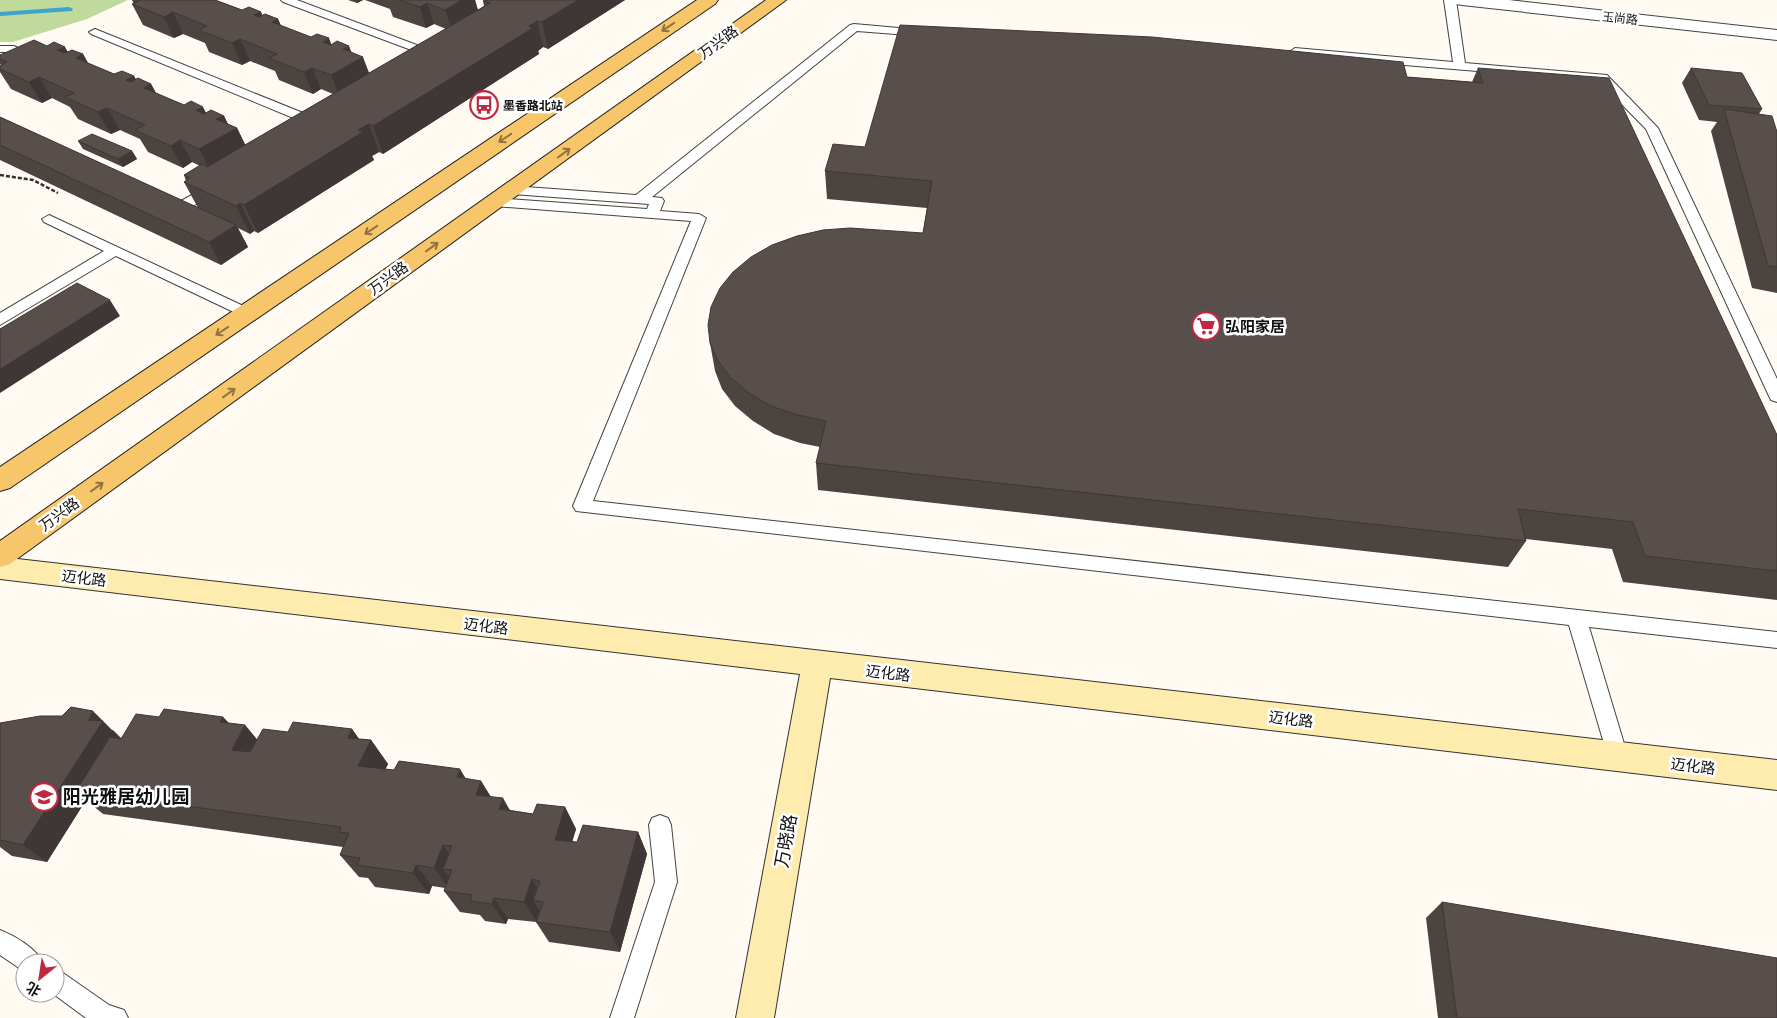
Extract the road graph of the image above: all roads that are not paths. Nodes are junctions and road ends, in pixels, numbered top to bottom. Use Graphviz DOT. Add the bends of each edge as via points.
graph roads {
  1 [pos="287,0"];
  2 [pos="709,0"];
  3 [pos="777,0"];
  4 [pos="1450,0"];
  5 [pos="1462,0"];
  6 [pos="95,32"];
  7 [pos="933,34"];
  8 [pos="1777,36"];
  9 [pos="0,49"];
  10 [pos="14,49"];
  11 [pos="1283,51"];
  12 [pos="418,65"];
  13 [pos="1460,66"];
  14 [pos="303,134"];
  15 [pos="221,183"];
  16 [pos="153,195"];
  17 [pos="503,196"];
  18 [pos="639,200"];
  19 [pos="652,214"];
  20 [pos="49,219"];
  21 [pos="114,250"];
  22 [pos="247,313"];
  23 [pos="0,320"];
  24 [pos="1777,396"];
  25 [pos="0,481"];
  26 [pos="0,556"];
  27 [pos="0,568"];
  28 [pos="1577,618"];
  29 [pos="1777,640"];
  30 [pos="817,664"];
  31 [pos="1618,757"];
  32 [pos="1777,776"];
  33 [pos="660,825"];
  34 [pos="0,941"];
  35 [pos="17,953"];
  36 [pos="65,988"];
  37 [pos="109,1018"];
  38 [pos="622,1018"];
  39 [pos="755,1018"];
  1 -- 12 [label="lane" via="438,52"];
  2 -- 22 [label="main road, one-way"];
  17 -- 3 [label="main road, 万兴路, one-way"];
  4 -- 13 [label="lane"];
  5 -- 8 [label="street, 玉尚路"];
  6 -- 14 [label="lane" via="323,121"];
  7 -- 18 [label="lane" via="854,28"];
  9 -- 10 [label="lane"];
  11 -- 13 [label="lane"];
  13 -- 24 [label="lane" via="1603,78 1652,128"];
  15 -- 16 [label="lane" via="180,207"];
  17 -- 18 [label="lane"];
  17 -- 19 [label="lane"];
  26 -- 17 [label="main road, 万兴路, one-way"];
  18 -- 19 [label="lane" via="657,201"];
  19 -- 28 [label="lane" via="699,218 582,506"];
  20 -- 21 [label="lane"];
  21 -- 22 [label="lane"];
  21 -- 23 [label="lane"];
  22 -- 25 [label="main road, one-way"];
  27 -- 30 [label="street, 迈化路"];
  28 -- 29 [label="lane"];
  28 -- 31 [label="lane"];
  30 -- 31 [label="street, 迈化路"];
  30 -- 39 [label="street, 万晓路"];
  31 -- 32 [label="street, 迈化路"];
  33 -- 38 [label="lane" via="666,882"];
  34 -- 35 [label="lane"];
  36 -- 37 [label="lane"];
}
